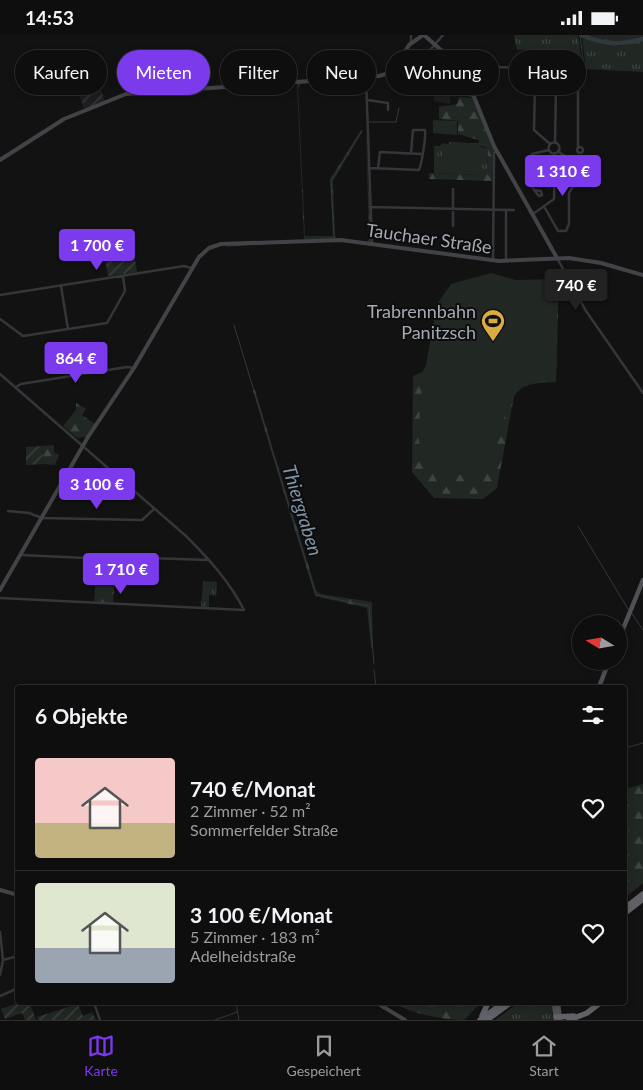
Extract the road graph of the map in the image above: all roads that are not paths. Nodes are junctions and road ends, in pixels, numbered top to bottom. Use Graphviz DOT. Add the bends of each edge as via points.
graph roads {
  1 [pos="411,35"];
  2 [pos="424,35"];
  3 [pos="442,35"];
  4 [pos="411,43"];
  5 [pos="435,44"];
  6 [pos="407,50"];
  7 [pos="430,50"];
  8 [pos="441,50"];
  9 [pos="307,81"];
  10 [pos="367,95"];
  11 [pos="469,95"];
  12 [pos="534,95"];
  13 [pos="556,95"];
  14 [pos="578,95"];
  15 [pos="474,96"];
  16 [pos="367,100"];
  17 [pos="388,110"];
  18 [pos="555,142"];
  19 [pos="550,144"];
  20 [pos="578,148"];
  21 [pos="549,150"];
  22 [pos="497,151"];
  23 [pos="558,151"];
  24 [pos="411,153"];
  25 [pos="555,153"];
  26 [pos="422,154"];
  27 [pos="0,159"];
  28 [pos="369,168"];
  29 [pos="378,168"];
  30 [pos="453,189"];
  31 [pos="534,190"];
  32 [pos="370,207"];
  33 [pos="453,208"];
  34 [pos="545,208"];
  35 [pos="493,210"];
  36 [pos="506,210"];
  37 [pos="514,210"];
  38 [pos="533,215"];
  39 [pos="453,227"];
  40 [pos="372,245"];
  41 [pos="558,258"];
  42 [pos="493,261"];
  43 [pos="506,262"];
  44 [pos="192,268"];
  45 [pos="643,275"];
  46 [pos="123,276"];
  47 [pos="61,285"];
  48 [pos="0,295"];
  49 [pos="0,319"];
  50 [pos="68,329"];
  51 [pos="134,369"];
  52 [pos="0,374"];
  53 [pos="16,387"];
  54 [pos="643,393"];
  55 [pos="82,447"];
  56 [pos="154,509"];
  57 [pos="8,511"];
  58 [pos="40,518"];
  59 [pos="21,555"];
  60 [pos="209,560"];
  61 [pos="643,580"];
  62 [pos="0,590"];
  63 [pos="0,598"];
  64 [pos="628,617"];
  65 [pos="606,670"];
  66 [pos="600,685"];
  67 [pos="0,890"];
  68 [pos="15,894"];
  69 [pos="643,894"];
  70 [pos="643,899"];
  71 [pos="627,911"];
  72 [pos="627,911"];
  73 [pos="0,931"];
  74 [pos="15,958"];
  75 [pos="4,960"];
  76 [pos="0,975"];
  77 [pos="15,990"];
  78 [pos="0,997"];
  79 [pos="95,1005"];
  80 [pos="380,1005"];
  81 [pos="487,1005"];
  82 [pos="500,1005"];
  83 [pos="507,1005"];
  84 [pos="556,1005"];
  85 [pos="598,1005"];
  86 [pos="580,1016"];
  87 [pos="558,1019"];
  88 [pos="100,1020"];
  89 [pos="406,1020"];
  90 [pos="480,1020"];
  91 [pos="487,1020"];
  92 [pos="569,1020"];
  1 -- 4 [label="street"];
  2 -- 4 [label="street"];
  2 -- 5 [label="street"];
  3 -- 5 [label="street"];
  4 -- 6 [label="street"];
  5 -- 7 [label="street"];
  5 -- 8 [label="street"];
  9 -- 27 [label="street" via="126,94 64,119"];
  10 -- 16 [label="street"];
  11 -- 15 [label="street"];
  12 -- 19 [label="street" via="534,130"];
  13 -- 18 [label="street"];
  14 -- 20 [label="street"];
  15 -- 22 [label="street"];
  16 -- 17 [label="street" via="388,103"];
  16 -- 28 [label="street"];
  18 -- 19 [label="street"];
  18 -- 23 [label="street" via="559,146"];
  19 -- 21 [label="street"];
  21 -- 25 [label="street"];
  21 -- 31 [label="street" via="532,156 531,184"];
  22 -- 35 [label="street" via="494,153"];
  22 -- 38 [label="street"];
  23 -- 25 [label="street"];
  23 -- 34 [label="street" via="576,165 576,181 569,193 569,226 566,231 558,231"];
  24 -- 26 [label="street"];
  24 -- 26 [label="street" via="415,129 426,132"];
  24 -- 29 [label="street" via="380,153"];
  25 -- 34 [label="street" via="554,199"];
  26 -- 29 [label="street" via="419,170"];
  28 -- 29 [label="street"];
  28 -- 32 [label="street"];
  30 -- 33 [label="street"];
  32 -- 33 [label="street"];
  32 -- 40 [label="street"];
  33 -- 35 [label="street"];
  33 -- 39 [label="street"];
  34 -- 38 [label="street"];
  35 -- 36 [label="street"];
  35 -- 42 [label="street"];
  36 -- 37 [label="street"];
  36 -- 43 [label="street"];
  38 -- 41 [label="street"];
  40 -- 42 [label="street, Tauchaer Straße"];
  40 -- 44 [label="street, Tauchaer Straße" via="325,239 230,243 209,248"];
  41 -- 43 [label="street, Tauchaer Straße"];
  41 -- 45 [label="street, Tauchaer Straße" via="601,263"];
  41 -- 54 [label="street" via="586,311"];
  42 -- 43 [label="street, Tauchaer Straße"];
  44 -- 46 [label="street" via="184,266"];
  44 -- 51 [label="street"];
  46 -- 47 [label="street"];
  46 -- 50 [label="street" via="126,291 109,321"];
  47 -- 48 [label="street"];
  47 -- 50 [label="street"];
  49 -- 50 [label="street" via="23,336"];
  51 -- 53 [label="street" via="118,368"];
  51 -- 55 [label="street"];
  52 -- 53 [label="street"];
  53 -- 55 [label="street"];
  55 -- 56 [label="street"];
  55 -- 58 [label="street"];
  56 -- 58 [label="street" via="142,519"];
  56 -- 60 [label="street"];
  57 -- 58 [label="street" via="29,513"];
  58 -- 59 [label="street"];
  59 -- 60 [label="street"];
  59 -- 62 [label="street"];
  60 -- 63 [label="street" via="244,610"];
  61 -- 64 [label="main road"];
  65 -- 66 [label="main road"];
  67 -- 68 [label="street"];
  69 -- 71 [label="highway"];
  70 -- 72 [label="highway"];
  73 -- 75 [label="street"];
  74 -- 75 [label="street"];
  75 -- 76 [label="street"];
  77 -- 78 [label="street"];
  79 -- 88 [label="street"];
  80 -- 89 [label="street"];
  81 -- 90 [label="highway"];
  82 -- 90 [label="highway"];
  83 -- 91 [label="highway"];
  84 -- 87 [label="main road"];
  85 -- 86 [label="highway"];
  86 -- 87 [label="highway"];
  86 -- 92 [label="highway"];
}
